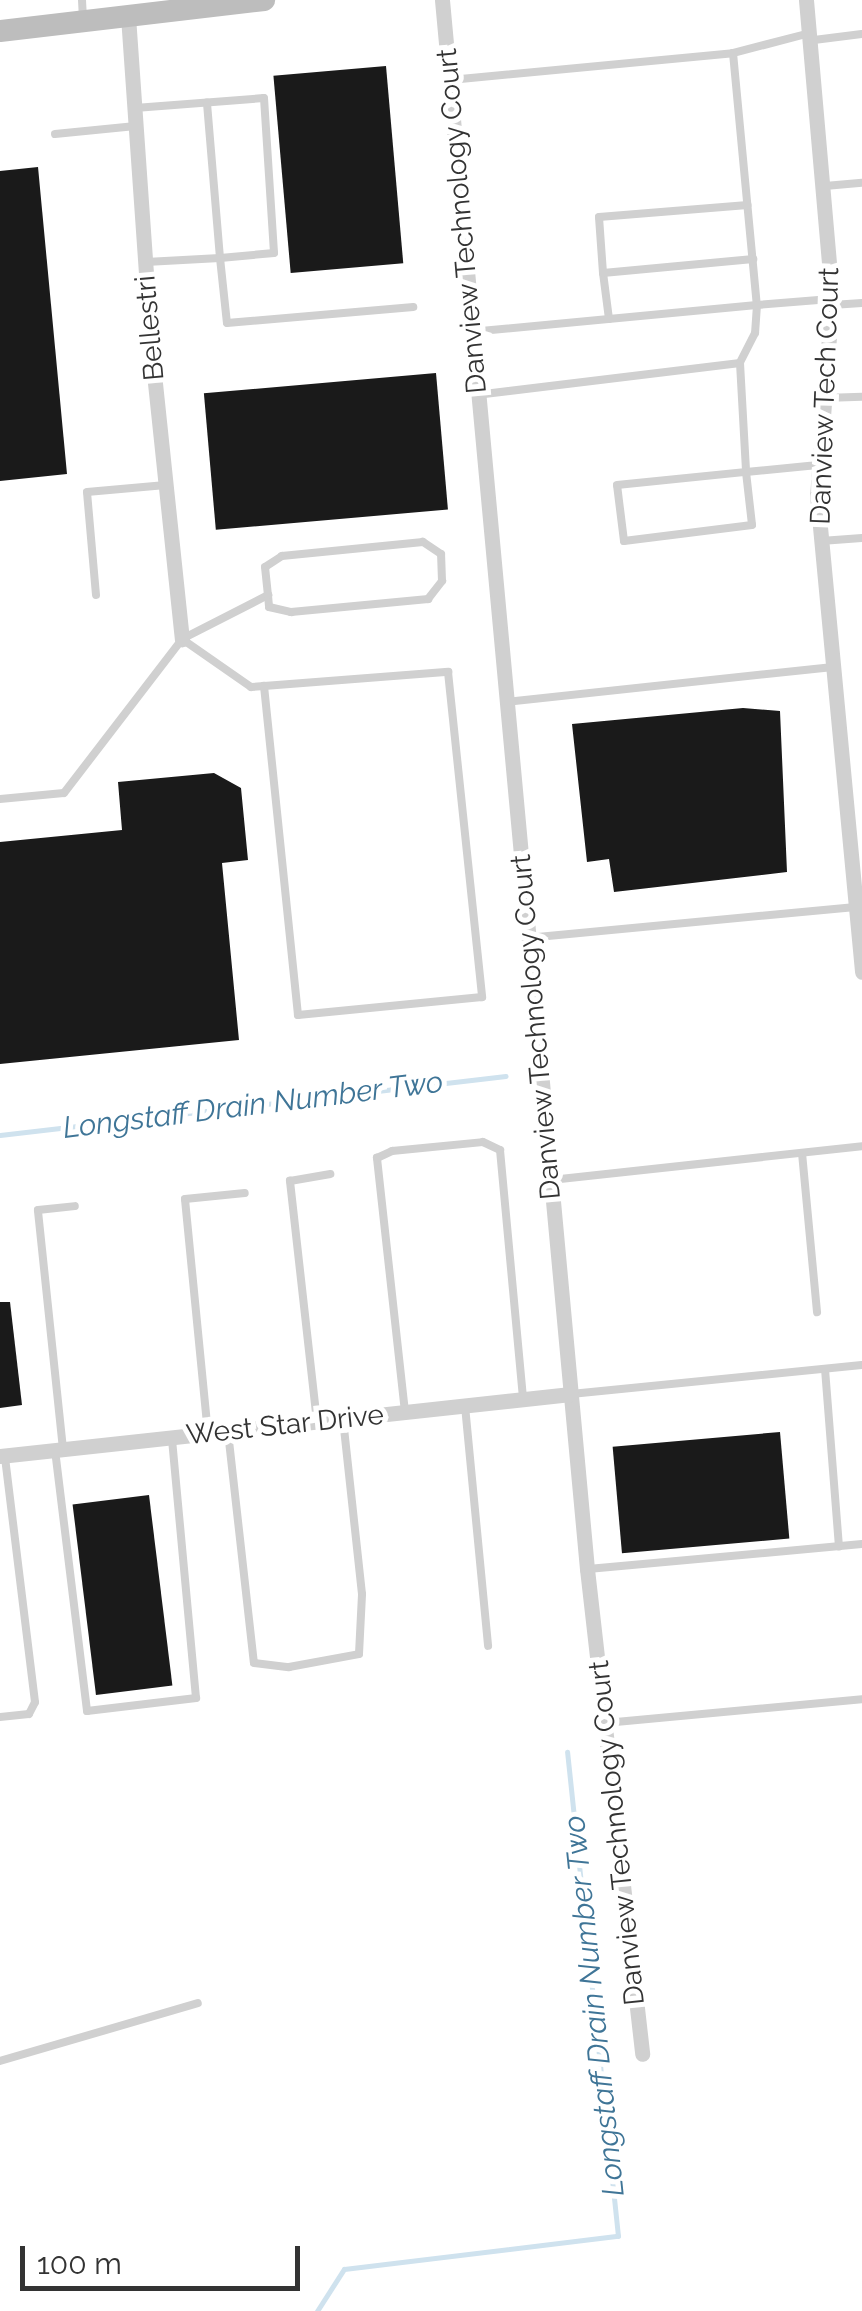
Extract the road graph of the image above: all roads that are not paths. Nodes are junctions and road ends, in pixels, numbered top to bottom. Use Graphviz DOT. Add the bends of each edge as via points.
graph roads {
  1 [pos="264,0"];
  2 [pos="442,0"];
  3 [pos="806,0"];
  4 [pos="82,11"];
  5 [pos="128,16"];
  6 [pos="0,31"];
  7 [pos="862,34"];
  8 [pos="812,36"];
  9 [pos="734,54"];
  10 [pos="446,80"];
  11 [pos="207,103"];
  12 [pos="136,108"];
  13 [pos="136,126"];
  14 [pos="55,134"];
  15 [pos="862,183"];
  16 [pos="824,186"];
  17 [pos="748,205"];
  18 [pos="220,258"];
  19 [pos="753,259"];
  20 [pos="144,262"];
  21 [pos="603,274"];
  22 [pos="832,302"];
  23 [pos="758,304"];
  24 [pos="862,304"];
  25 [pos="413,307"];
  26 [pos="609,319"];
  27 [pos="470,332"];
  28 [pos="740,363"];
  29 [pos="476,394"];
  30 [pos="862,397"];
  31 [pos="824,398"];
  32 [pos="819,465"];
  33 [pos="746,472"];
  34 [pos="166,485"];
  35 [pos="862,538"];
  36 [pos="821,542"];
  37 [pos="96,595"];
  38 [pos="268,595"];
  39 [pos="182,638"];
  40 [pos="833,667"];
  41 [pos="264,686"];
  42 [pos="505,702"];
  43 [pos="0,799"];
  44 [pos="856,907"];
  45 [pos="528,938"];
  46 [pos="862,972"];
  47 [pos="862,1146"];
  48 [pos="802,1152"];
  49 [pos="330,1174"];
  50 [pos="550,1180"];
  51 [pos="245,1193"];
  52 [pos="75,1206"];
  53 [pos="816,1312"];
  54 [pos="862,1365"];
  55 [pos="825,1369"];
  56 [pos="571,1394"];
  57 [pos="523,1400"];
  58 [pos="465,1406"];
  59 [pos="405,1412"];
  60 [pos="343,1419"];
  61 [pos="317,1422"];
  62 [pos="228,1432"];
  63 [pos="208,1434"];
  64 [pos="172,1437"];
  65 [pos="59,1450"];
  66 [pos="2,1456"];
  67 [pos="862,1544"];
  68 [pos="839,1546"];
  69 [pos="587,1569"];
  70 [pos="488,1646"];
  71 [pos="862,1699"];
  72 [pos="0,1717"];
  73 [pos="605,1723"];
  74 [pos="198,2003"];
  75 [pos="642,2054"];
  76 [pos="0,2061"];
  1 -- 5 [label="main road"];
  2 -- 10 [label="street, Danview Technology Court"];
  3 -- 8 [label="street, Danview Tech Court"];
  4 -- 5 [label="main road"];
  4 -- 6 [label="main road"];
  5 -- 12 [label="street, Bellestri"];
  7 -- 8 [label="lane"];
  8 -- 9 [label="lane"];
  8 -- 16 [label="street, Danview Tech Court"];
  9 -- 10 [label="lane"];
  9 -- 17 [label="lane"];
  10 -- 27 [label="street, Danview Technology Court"];
  11 -- 12 [label="lane"];
  11 -- 18 [label="lane"];
  11 -- 18 [label="lane" via="264,98 274,253"];
  12 -- 13 [label="street, Bellestri"];
  13 -- 14 [label="lane"];
  13 -- 20 [label="street, Bellestri"];
  15 -- 16 [label="lane"];
  16 -- 22 [label="street, Danview Tech Court"];
  17 -- 19 [label="lane"];
  17 -- 21 [label="lane" via="599,216"];
  18 -- 20 [label="lane"];
  18 -- 25 [label="lane" via="227,322"];
  19 -- 21 [label="lane"];
  19 -- 23 [label="lane"];
  20 -- 34 [label="street, Bellestri"];
  21 -- 26 [label="lane"];
  22 -- 23 [label="lane"];
  22 -- 24 [label="lane"];
  22 -- 31 [label="street, Danview Tech Court"];
  23 -- 26 [label="lane"];
  23 -- 28 [label="lane" via="755,332"];
  26 -- 27 [label="lane"];
  27 -- 29 [label="street, Danview Technology Court"];
  28 -- 29 [label="lane"];
  28 -- 33 [label="lane"];
  29 -- 42 [label="street, Danview Technology Court"];
  30 -- 31 [label="lane"];
  31 -- 32 [label="street, Danview Tech Court"];
  32 -- 33 [label="lane"];
  32 -- 36 [label="street, Danview Tech Court"];
  33 -- 33 [label="lane" via="617,485 624,541 752,525"];
  34 -- 37 [label="lane" via="87,492"];
  34 -- 39 [label="street, Bellestri"];
  35 -- 36 [label="lane"];
  36 -- 40 [label="street, Danview Tech Court"];
  38 -- 38 [label="lane" via="269,607 291,612 428,598 442,581 441,554 424,542 282,556 265,567"];
  38 -- 39 [label="lane"];
  39 -- 41 [label="lane" via="251,687"];
  39 -- 43 [label="lane" via="64,792"];
  40 -- 42 [label="lane"];
  40 -- 44 [label="street, Danview Tech Court"];
  41 -- 41 [label="lane" via="448,672 482,997 298,1015"];
  42 -- 45 [label="street, Danview Technology Court"];
  44 -- 45 [label="lane"];
  44 -- 46 [label="street, Danview Tech Court"];
  45 -- 50 [label="street, Danview Technology Court"];
  47 -- 48 [label="lane"];
  48 -- 50 [label="lane"];
  48 -- 53 [label="lane"];
  49 -- 61 [label="lane" via="290,1180"];
  50 -- 56 [label="street, Danview Technology Court"];
  51 -- 63 [label="lane" via="185,1199"];
  52 -- 65 [label="lane" via="38,1210"];
  54 -- 55 [label="lane"];
  55 -- 56 [label="lane"];
  55 -- 68 [label="lane"];
  56 -- 57 [label="street, West Star Drive"];
  56 -- 69 [label="street, Danview Technology Court"];
  57 -- 58 [label="street, West Star Drive"];
  57 -- 59 [label="lane" via="500,1150 483,1142 392,1151 377,1158"];
  58 -- 59 [label="street, West Star Drive"];
  58 -- 70 [label="lane"];
  59 -- 60 [label="street, West Star Drive"];
  60 -- 61 [label="street, West Star Drive"];
  60 -- 62 [label="lane" via="362,1594 359,1654 289,1667 254,1663"];
  61 -- 62 [label="street, West Star Drive"];
  62 -- 63 [label="street, West Star Drive"];
  63 -- 64 [label="street, West Star Drive"];
  64 -- 65 [label="street, West Star Drive"];
  64 -- 65 [label="lane" via="196,1698 87,1712"];
  65 -- 66 [label="street, West Star Drive"];
  66 -- 72 [label="lane" via="36,1702 28,1714"];
  67 -- 68 [label="lane"];
  68 -- 69 [label="lane"];
  69 -- 73 [label="street, Danview Technology Court"];
  71 -- 73 [label="lane"];
  73 -- 75 [label="street, Danview Technology Court"];
  74 -- 76 [label="lane"];
}
